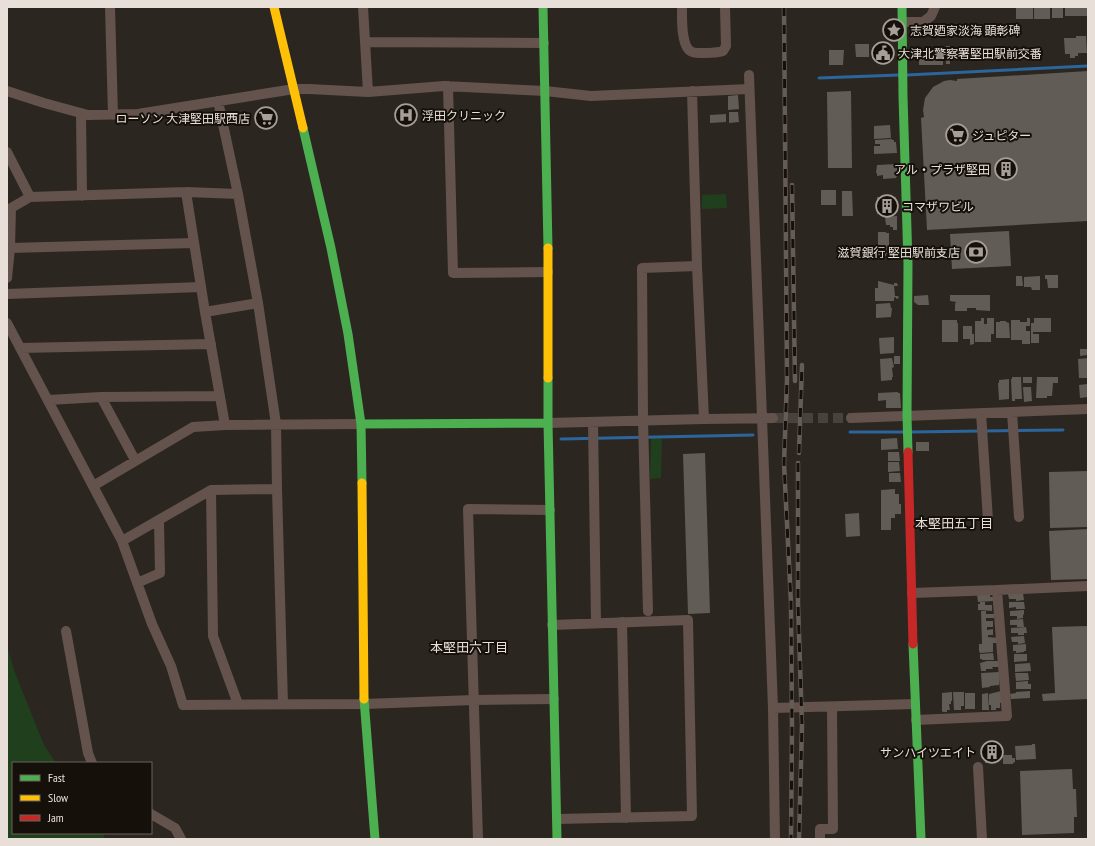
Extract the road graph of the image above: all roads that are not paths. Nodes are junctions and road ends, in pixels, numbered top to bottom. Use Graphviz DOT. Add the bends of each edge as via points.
graph roads {
  1 [pos="110,7"];
  2 [pos="274,7"];
  3 [pos="363,7"];
  4 [pos="543,7"];
  5 [pos="682,7"];
  6 [pos="725,7"];
  7 [pos="902,7"];
  8 [pos="935,7"];
  9 [pos="903,22"];
  10 [pos="365,42"];
  11 [pos="544,43"];
  12 [pos="749,75"];
  13 [pos="448,86"];
  14 [pos="294,89"];
  15 [pos="750,89"];
  16 [pos="7,91"];
  17 [pos="545,91"];
  18 [pos="692,91"];
  19 [pos="368,92"];
  20 [pos="218,101"];
  21 [pos="82,113"];
  22 [pos="113,115"];
  23 [pos="7,152"];
  24 [pos="186,192"];
  25 [pos="238,194"];
  26 [pos="82,196"];
  27 [pos="30,197"];
  28 [pos="194,243"];
  29 [pos="10,248"];
  30 [pos="697,266"];
  31 [pos="548,272"];
  32 [pos="7,278"];
  33 [pos="201,287"];
  34 [pos="7,294"];
  35 [pos="258,303"];
  36 [pos="205,312"];
  37 [pos="7,323"];
  38 [pos="211,344"];
  39 [pos="20,348"];
  40 [pos="220,396"];
  41 [pos="101,397"];
  42 [pos="48,400"];
  43 [pos="1088,409"];
  44 [pos="1012,412"];
  45 [pos="981,413"];
  46 [pos="908,415"];
  47 [pos="704,418"];
  48 [pos="762,418"];
  49 [pos="773,418"];
  50 [pos="851,418"];
  51 [pos="643,420"];
  52 [pos="593,422"];
  53 [pos="548,423"];
  54 [pos="276,424"];
  55 [pos="361,424"];
  56 [pos="226,425"];
  57 [pos="135,460"];
  58 [pos="93,486"];
  59 [pos="277,489"];
  60 [pos="211,490"];
  61 [pos="550,510"];
  62 [pos="1019,517"];
  63 [pos="159,520"];
  64 [pos="988,520"];
  65 [pos="122,541"];
  66 [pos="137,583"];
  67 [pos="1088,586"];
  68 [pos="997,590"];
  69 [pos="912,593"];
  70 [pos="648,611"];
  71 [pos="622,622"];
  72 [pos="596,623"];
  73 [pos="552,625"];
  74 [pos="66,631"];
  75 [pos="554,699"];
  76 [pos="474,700"];
  77 [pos="238,704"];
  78 [pos="283,704"];
  79 [pos="364,704"];
  80 [pos="915,704"];
  81 [pos="832,707"];
  82 [pos="773,708"];
  83 [pos="916,720"];
  84 [pos="92,762"];
  85 [pos="978,767"];
  86 [pos="152,815"];
  87 [pos="626,818"];
  88 [pos="557,819"];
  89 [pos="180,839"];
  90 [pos="375,839"];
  91 [pos="478,839"];
  92 [pos="557,839"];
  93 [pos="775,839"];
  94 [pos="820,839"];
  95 [pos="921,839"];
  96 [pos="982,839"];
  1 -- 22 [label="street"];
  2 -- 14 [label="street"];
  3 -- 10 [label="street"];
  4 -- 11 [label="street"];
  5 -- 6 [label="street" via="683,33 689,50 694,53 717,53 723,51 726,46"];
  7 -- 9 [label="street"];
  8 -- 9 [label="street" via="931,16 923,22"];
  9 -- 46 [label="street"];
  10 -- 11 [label="street"];
  10 -- 19 [label="street"];
  11 -- 17 [label="street"];
  12 -- 15 [label="street"];
  13 -- 17 [label="street"];
  13 -- 19 [label="street"];
  13 -- 31 [label="street" via="453,273"];
  14 -- 19 [label="street"];
  14 -- 20 [label="street"];
  14 -- 55 [label="street" via="331,248 348,334"];
  15 -- 18 [label="street"];
  15 -- 48 [label="street"];
  16 -- 21 [label="street"];
  17 -- 18 [label="street" via="591,96"];
  17 -- 31 [label="street"];
  18 -- 30 [label="street"];
  20 -- 22 [label="street" via="138,114"];
  20 -- 25 [label="street"];
  21 -- 22 [label="street"];
  21 -- 26 [label="street"];
  23 -- 27 [label="street"];
  24 -- 25 [label="street"];
  24 -- 26 [label="street"];
  24 -- 28 [label="street"];
  25 -- 35 [label="street"];
  26 -- 27 [label="street"];
  27 -- 29 [label="street" via="11,208"];
  28 -- 29 [label="street"];
  28 -- 33 [label="street"];
  29 -- 32 [label="street"];
  30 -- 47 [label="street"];
  30 -- 51 [label="street" via="642,268"];
  31 -- 53 [label="street"];
  33 -- 34 [label="street"];
  33 -- 36 [label="street"];
  35 -- 36 [label="street"];
  35 -- 54 [label="street"];
  36 -- 38 [label="street"];
  37 -- 39 [label="street"];
  38 -- 39 [label="street"];
  38 -- 40 [label="street"];
  39 -- 42 [label="street"];
  40 -- 41 [label="street"];
  40 -- 56 [label="street"];
  41 -- 42 [label="street"];
  41 -- 57 [label="street"];
  42 -- 58 [label="street"];
  43 -- 44 [label="street"];
  44 -- 45 [label="street"];
  44 -- 62 [label="street"];
  45 -- 46 [label="street"];
  45 -- 64 [label="street"];
  46 -- 50 [label="street"];
  46 -- 69 [label="street"];
  47 -- 48 [label="street"];
  47 -- 51 [label="street"];
  48 -- 49 [label="street"];
  48 -- 82 [label="street"];
  51 -- 52 [label="street"];
  51 -- 70 [label="street"];
  52 -- 53 [label="street"];
  52 -- 72 [label="street"];
  53 -- 55 [label="street"];
  53 -- 61 [label="street"];
  54 -- 55 [label="street"];
  54 -- 56 [label="street"];
  54 -- 59 [label="street"];
  55 -- 79 [label="street"];
  56 -- 57 [label="street" via="193,427"];
  57 -- 58 [label="street"];
  58 -- 65 [label="street"];
  59 -- 60 [label="street"];
  59 -- 78 [label="street"];
  60 -- 63 [label="street"];
  60 -- 77 [label="street" via="213,636"];
  61 -- 73 [label="street"];
  61 -- 76 [label="street" via="468,509"];
  63 -- 65 [label="street"];
  63 -- 66 [label="street" via="160,573"];
  65 -- 66 [label="street"];
  66 -- 77 [label="street" via="152,624 172,666 183,705"];
  67 -- 68 [label="street"];
  68 -- 69 [label="street"];
  68 -- 83 [label="street" via="1007,716"];
  69 -- 80 [label="street"];
  71 -- 72 [label="street"];
  71 -- 87 [label="street"];
  71 -- 87 [label="street" via="688,620 692,816"];
  72 -- 73 [label="street"];
  73 -- 75 [label="street"];
  74 -- 84 [label="street"];
  75 -- 76 [label="street"];
  75 -- 88 [label="street"];
  76 -- 79 [label="street"];
  76 -- 91 [label="street"];
  77 -- 78 [label="street"];
  78 -- 79 [label="street"];
  79 -- 90 [label="street"];
  80 -- 81 [label="street"];
  80 -- 83 [label="street"];
  81 -- 82 [label="street"];
  81 -- 94 [label="street" via="833,829 820,829"];
  82 -- 93 [label="street"];
  83 -- 95 [label="street"];
  85 -- 96 [label="street"];
  86 -- 89 [label="street" via="175,828"];
  87 -- 88 [label="street"];
  88 -- 92 [label="street"];
}
